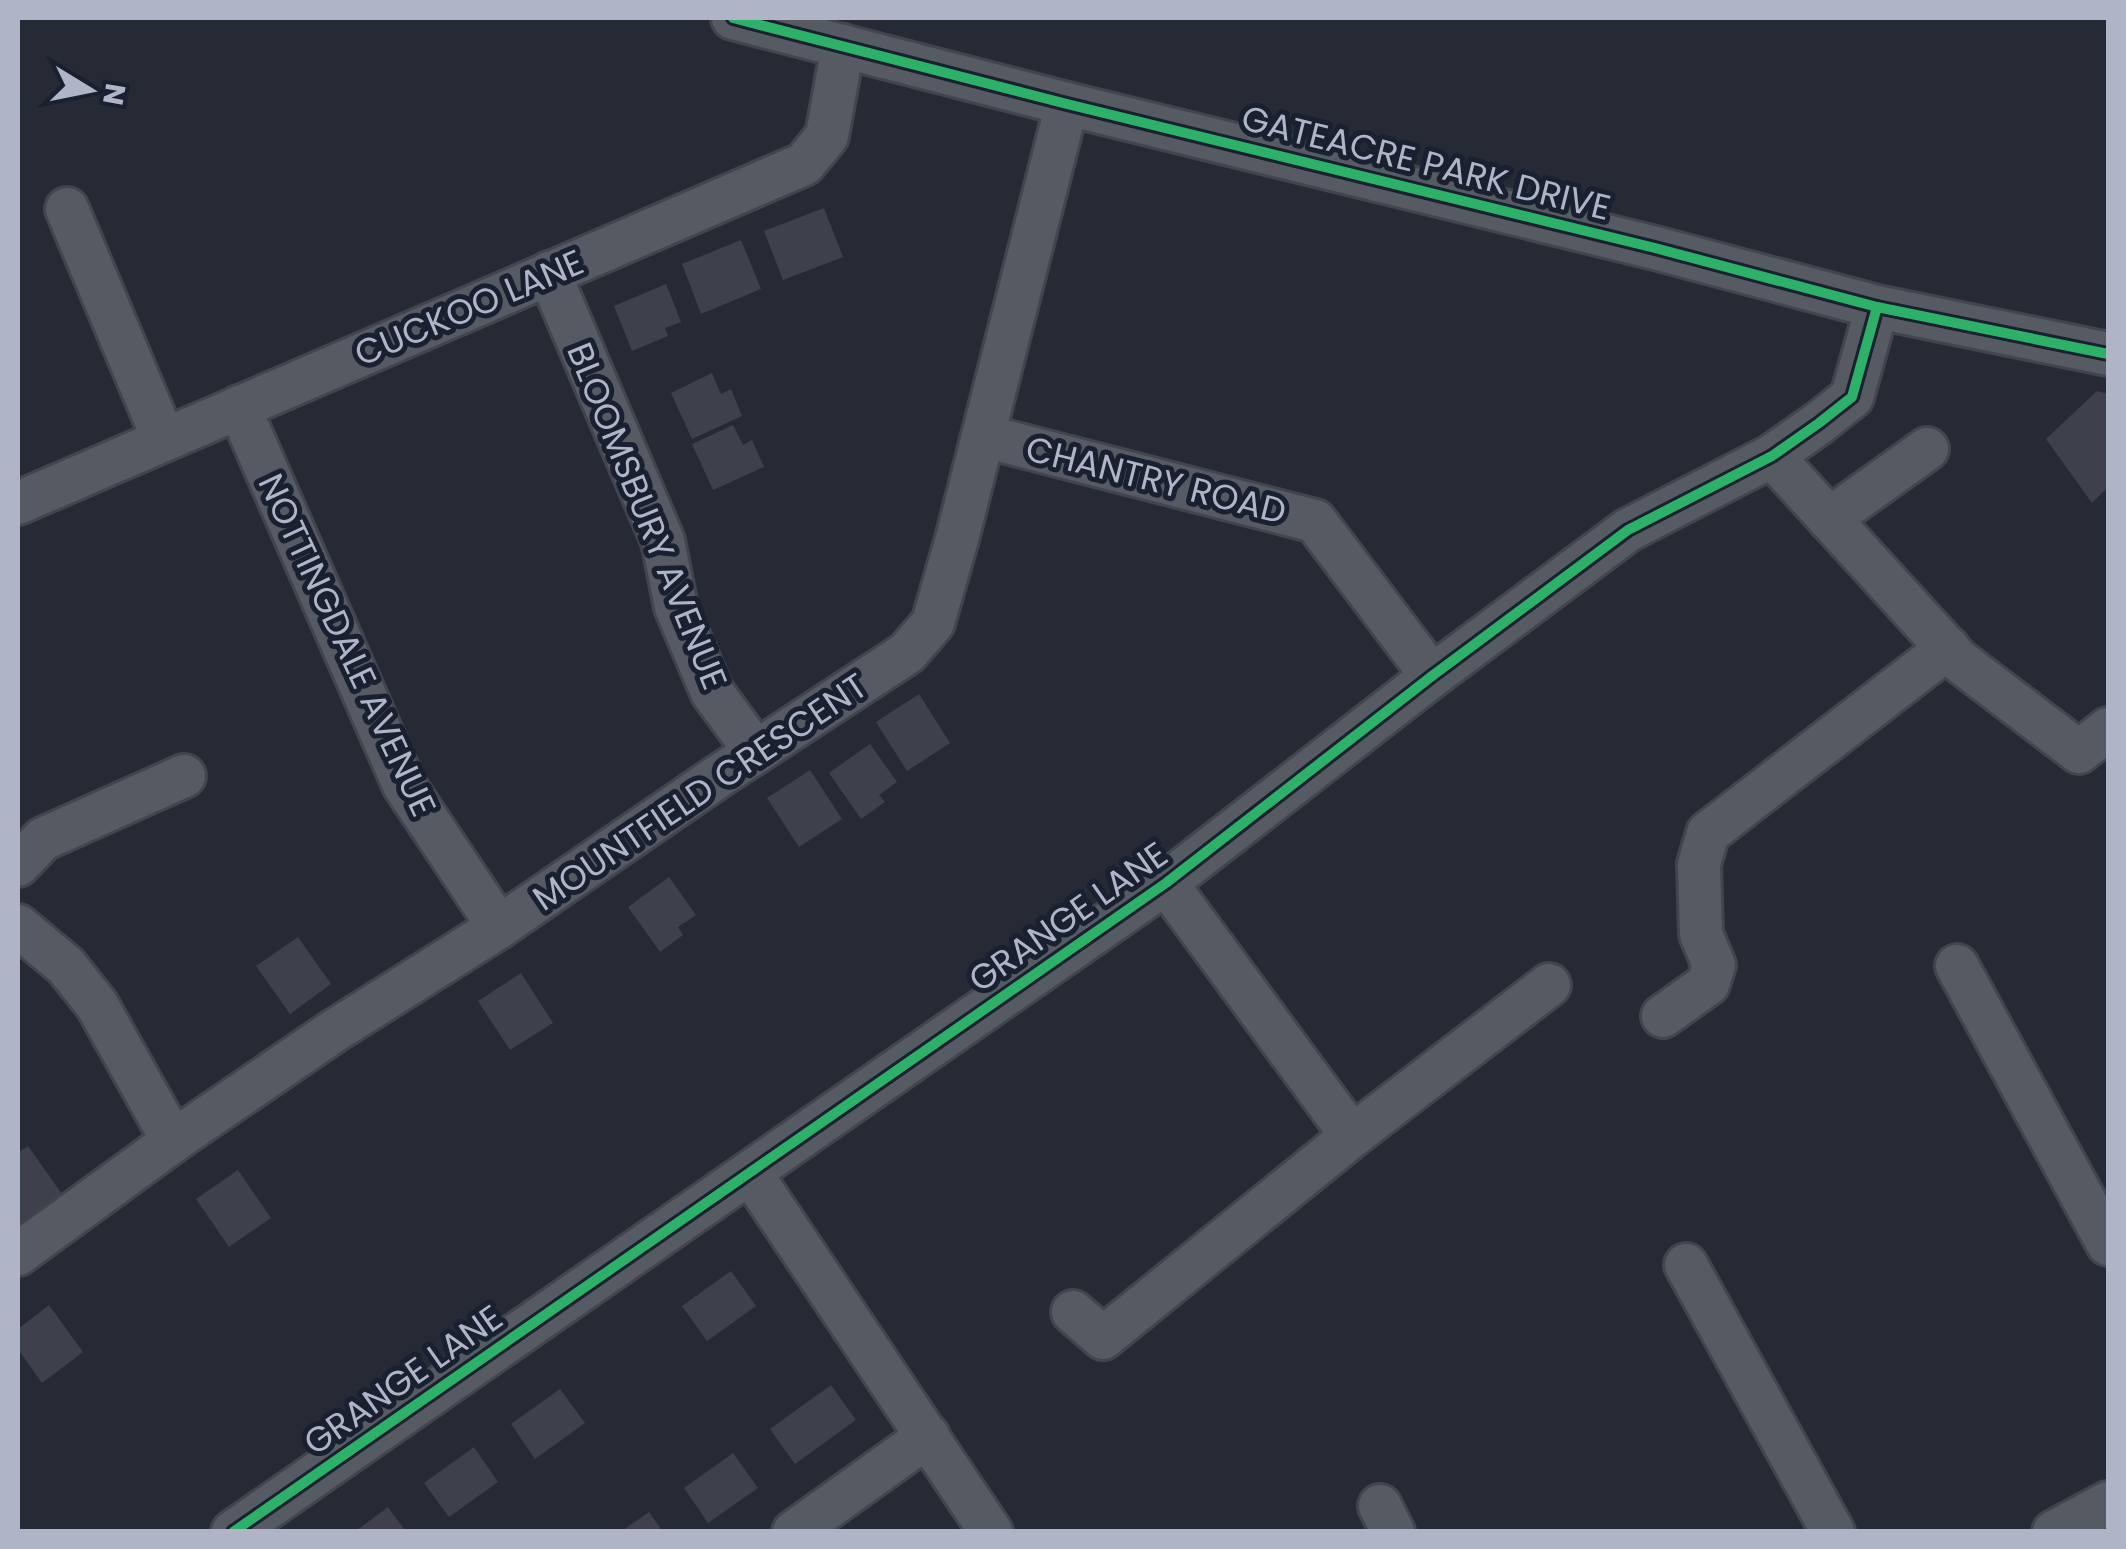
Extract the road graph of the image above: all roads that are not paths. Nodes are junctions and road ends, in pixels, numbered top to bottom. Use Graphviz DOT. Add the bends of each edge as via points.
graph roads {
  1 [pos="732,18"];
  2 [pos="843,46"];
  3 [pos="1067,104"];
  4 [pos="67,209"];
  5 [pos="549,273"];
  6 [pos="1876,307"];
  7 [pos="2108,354"];
  8 [pos="239,407"];
  9 [pos="984,436"];
  10 [pos="164,440"];
  11 [pos="1927,449"];
  12 [pos="1772,456"];
  13 [pos="18,503"];
  14 [pos="1829,519"];
  15 [pos="1948,648"];
  16 [pos="1432,676"];
  17 [pos="2108,729"];
  18 [pos="756,752"];
  19 [pos="184,776"];
  20 [pos="18,864"];
  21 [pos="1166,883"];
  22 [pos="18,926"];
  23 [pos="499,927"];
  24 [pos="1957,966"];
  25 [pos="1550,985"];
  26 [pos="1663,1016"];
  27 [pos="1352,1136"];
  28 [pos="173,1141"];
  29 [pos="750,1174"];
  30 [pos="2108,1244"];
  31 [pos="18,1254"];
  32 [pos="1686,1265"];
  33 [pos="1072,1312"];
  34 [pos="928,1436"];
  35 [pos="2108,1502"];
  36 [pos="233,1532"];
  37 [pos="794,1532"];
  38 [pos="991,1532"];
  39 [pos="1833,1532"];
  40 [pos="2054,1532"];
  1 -- 2 [label="street, GATEACRE PARK DRIVE"];
  2 -- 3 [label="street, GATEACRE PARK DRIVE"];
  2 -- 5 [label="street, CUCKOO LANE" via="827,136 804,164"];
  3 -- 6 [label="street, GATEACRE PARK DRIVE"];
  3 -- 9 [label="street, MOUNTFIELD CRESCENT"];
  4 -- 10 [label="street"];
  5 -- 8 [label="street, CUCKOO LANE"];
  5 -- 18 [label="street, BLOOMSBURY AVENUE" via="663,541 676,607 712,692"];
  6 -- 7 [label="street, GATEACRE PARK DRIVE"];
  6 -- 12 [label="street, GRANGE LANE" via="1852,397"];
  8 -- 10 [label="street, CUCKOO LANE"];
  8 -- 23 [label="street, NOTTINGDALE AVENUE" via="404,785"];
  9 -- 16 [label="street, CHANTRY ROAD" via="1314,521"];
  9 -- 18 [label="street, MOUNTFIELD CRESCENT" via="933,623 907,653"];
  10 -- 13 [label="street, CUCKOO LANE"];
  11 -- 14 [label="street"];
  12 -- 14 [label="street"];
  12 -- 16 [label="street, GRANGE LANE" via="1628,530"];
  14 -- 15 [label="street"];
  15 -- 17 [label="street" via="2079,752"];
  15 -- 26 [label="street" via="1708,834 1699,864 1700,934 1714,965 1708,984"];
  16 -- 21 [label="street, GRANGE LANE"];
  18 -- 23 [label="street, MOUNTFIELD CRESCENT"];
  19 -- 20 [label="street" via="44,839"];
  21 -- 27 [label="street"];
  21 -- 29 [label="street, GRANGE LANE"];
  22 -- 28 [label="street" via="66,966 96,1005"];
  23 -- 28 [label="street, MOUNTFIELD CRESCENT"];
  24 -- 30 [label="street"];
  25 -- 27 [label="street"];
  27 -- 33 [label="street" via="1103,1338"];
  28 -- 31 [label="street, MOUNTFIELD CRESCENT"];
  29 -- 34 [label="street"];
  29 -- 36 [label="street, GRANGE LANE"];
  32 -- 39 [label="street"];
  34 -- 37 [label="street"];
  34 -- 38 [label="street"];
  35 -- 40 [label="street"];
}
